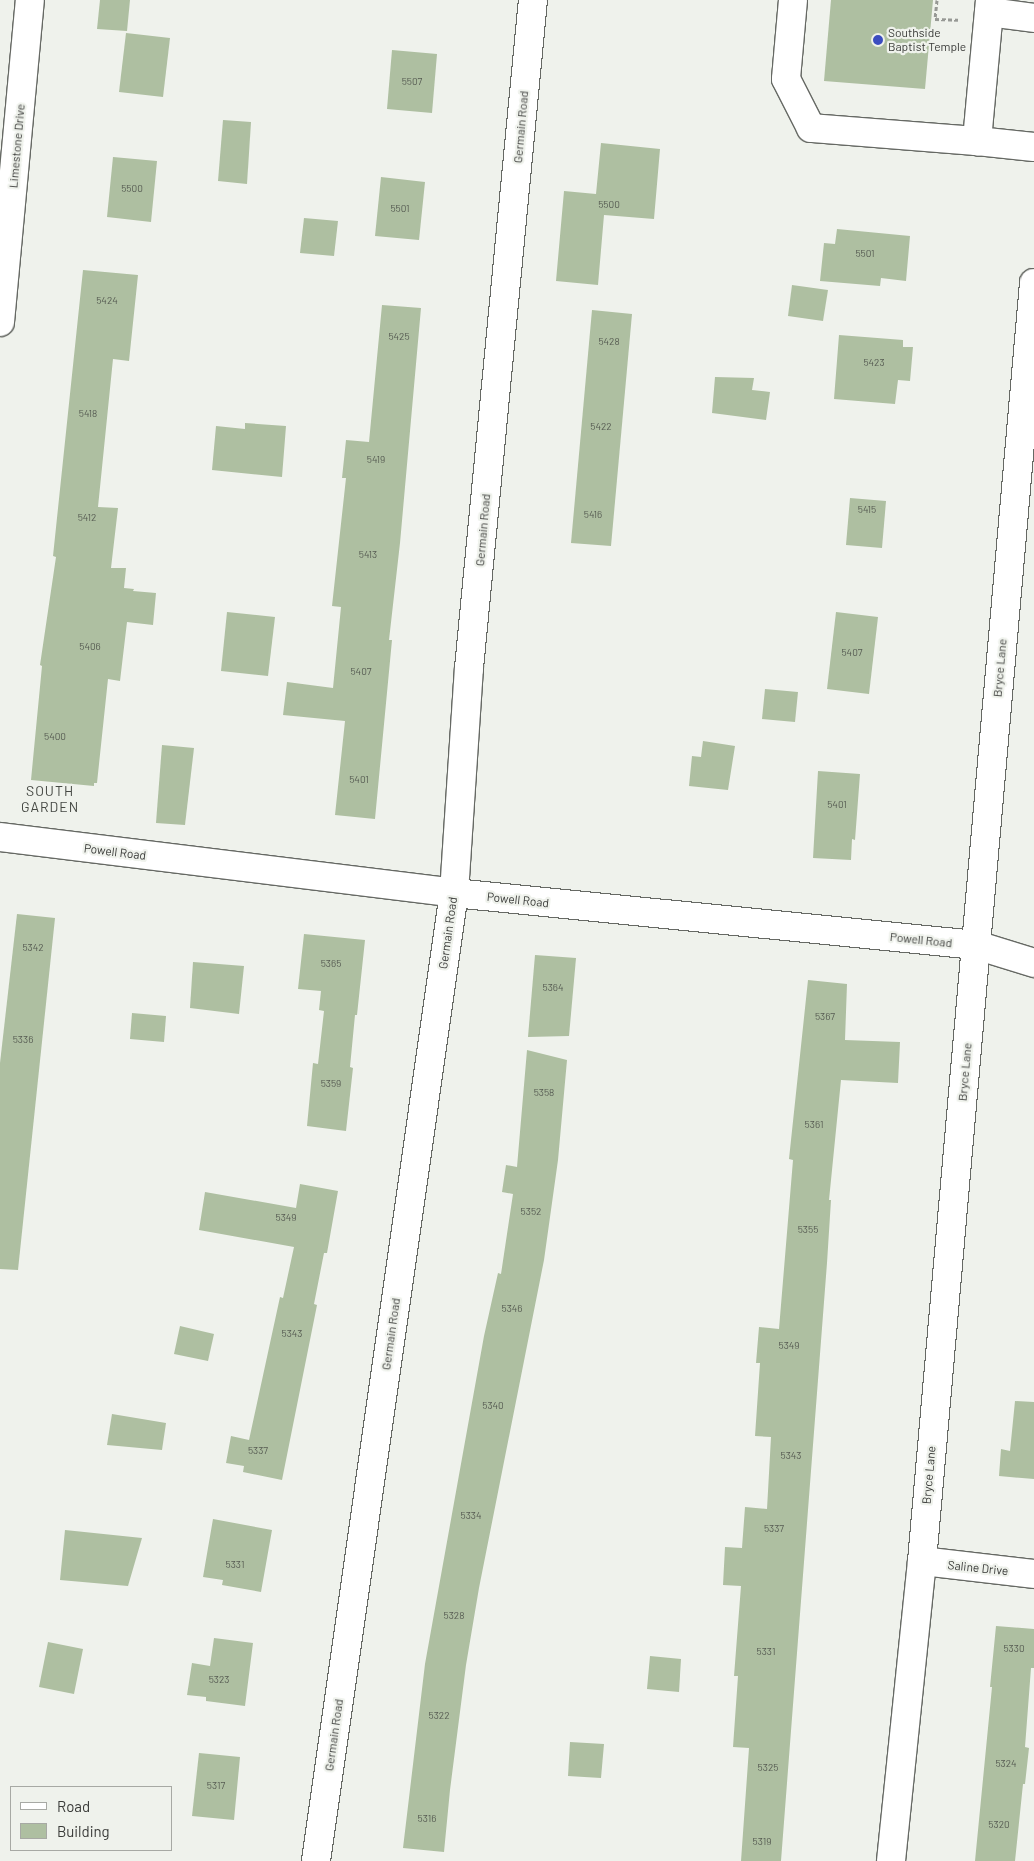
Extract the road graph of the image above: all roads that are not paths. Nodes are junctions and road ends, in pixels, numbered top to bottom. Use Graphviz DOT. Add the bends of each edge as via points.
graph roads {
  1 [pos="30,0"];
  2 [pos="533,0"];
  3 [pos="793,0"];
  4 [pos="982,11"];
  5 [pos="1034,18"];
  6 [pos="976,141"];
  7 [pos="1034,147"];
  8 [pos="1033,299"];
  9 [pos="0,322"];
  10 [pos="0,838"];
  11 [pos="454,893"];
  12 [pos="976,945"];
  13 [pos="1034,963"];
  14 [pos="922,1561"];
  15 [pos="1034,1574"];
  16 [pos="316,1861"];
  17 [pos="892,1861"];
  1 -- 9 [label="street, Limestone Drive"];
  2 -- 11 [label="street, Germain Road" via="470,658"];
  3 -- 6 [label="street" via="786,79 811,128"];
  4 -- 5 [label="street"];
  4 -- 6 [label="street"];
  6 -- 7 [label="street"];
  8 -- 12 [label="street, Bryce Lane"];
  10 -- 11 [label="street, Powell Road"];
  11 -- 12 [label="street, Powell Road"];
  11 -- 16 [label="street, Germain Road"];
  12 -- 13 [label="street, Powell Road"];
  12 -- 14 [label="street, Bryce Lane"];
  14 -- 15 [label="street, Saline Drive"];
  14 -- 17 [label="street, Bryce Lane"];
}
